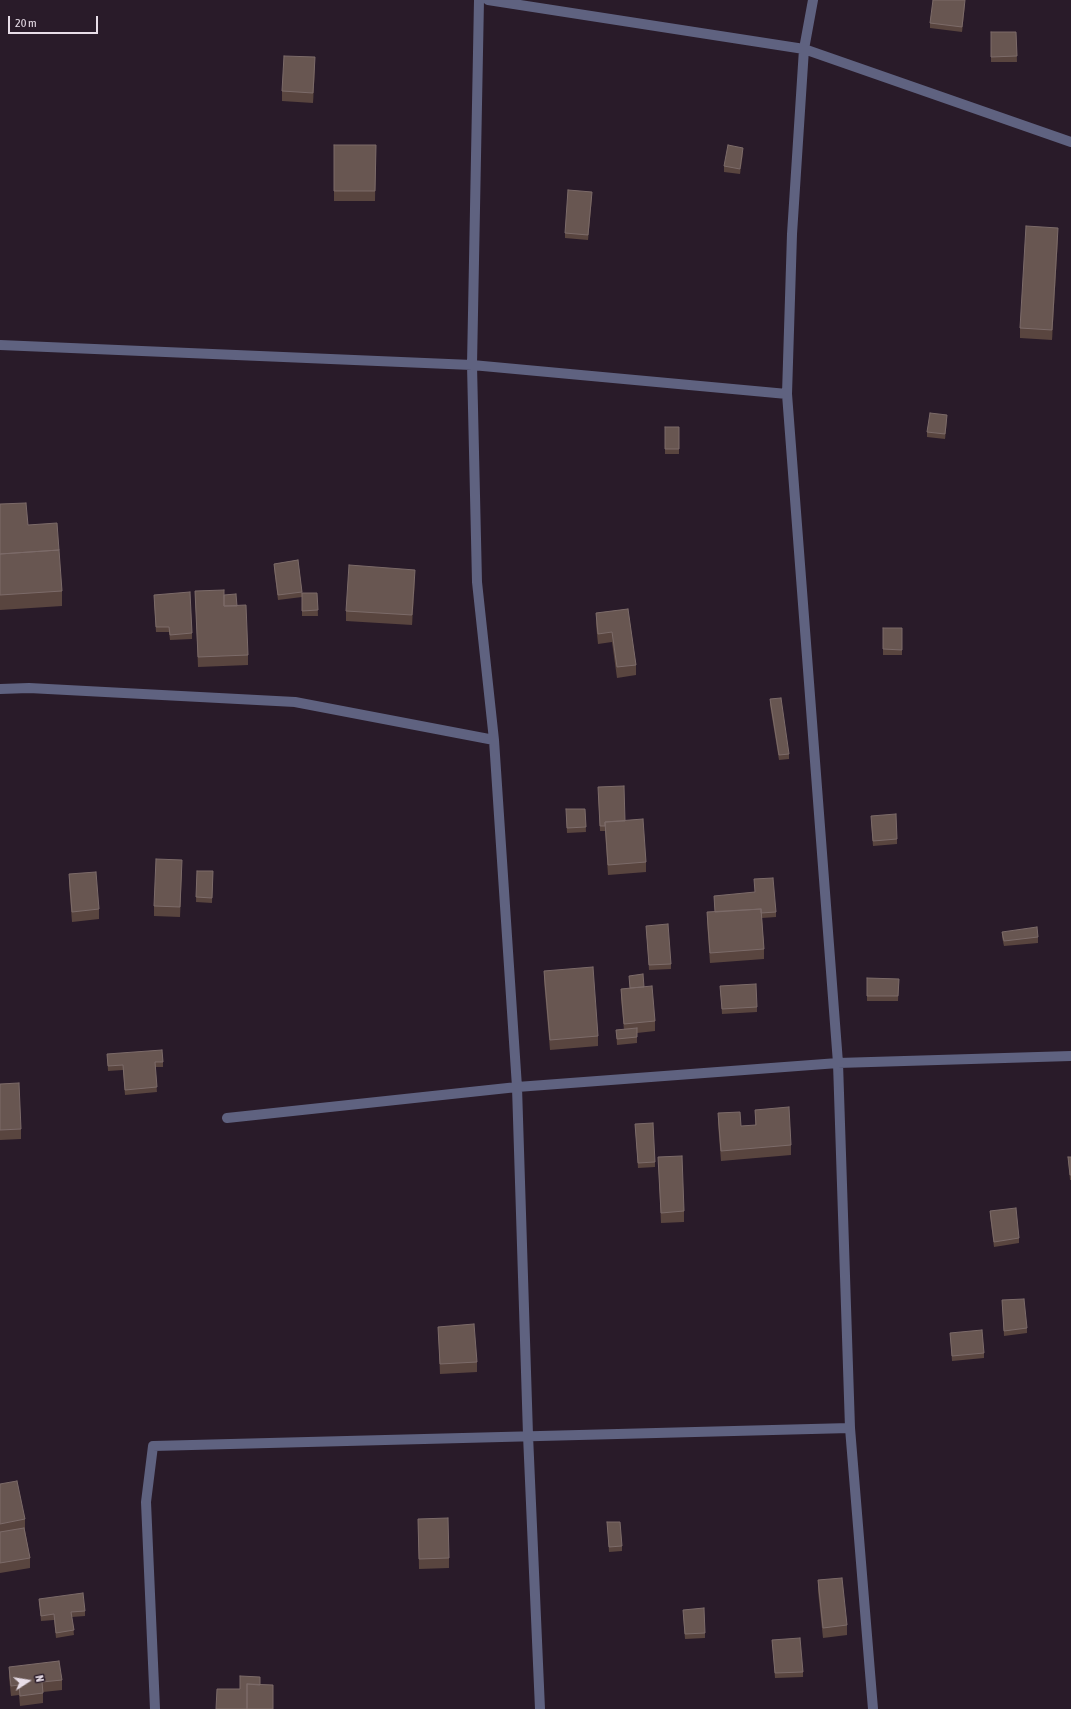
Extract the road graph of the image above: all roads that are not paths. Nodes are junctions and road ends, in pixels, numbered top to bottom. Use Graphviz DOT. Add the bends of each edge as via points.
graph roads {
  1 [pos="479,0"];
  2 [pos="488,0"];
  3 [pos="813,0"];
  4 [pos="804,49"];
  5 [pos="1071,142"];
  6 [pos="0,345"];
  7 [pos="472,365"];
  8 [pos="787,394"];
  9 [pos="0,689"];
  10 [pos="494,740"];
  11 [pos="1071,1056"];
  12 [pos="838,1063"];
  13 [pos="517,1087"];
  14 [pos="227,1118"];
  15 [pos="850,1428"];
  16 [pos="528,1435"];
  17 [pos="155,1709"];
  18 [pos="540,1709"];
  19 [pos="873,1709"];
  1 -- 7 [label="street"];
  2 -- 4 [label="street"];
  3 -- 4 [label="street"];
  4 -- 5 [label="street"];
  4 -- 8 [label="street" via="792,234"];
  6 -- 7 [label="street"];
  7 -- 8 [label="street"];
  7 -- 10 [label="street" via="477,582"];
  8 -- 12 [label="street"];
  9 -- 10 [label="street" via="29,688 295,702"];
  10 -- 13 [label="street"];
  11 -- 12 [label="street"];
  12 -- 13 [label="street"];
  12 -- 15 [label="street"];
  13 -- 14 [label="street"];
  13 -- 16 [label="street"];
  15 -- 16 [label="street"];
  15 -- 19 [label="street"];
  16 -- 17 [label="street" via="153,1446 146,1502"];
  16 -- 18 [label="street"];
}
